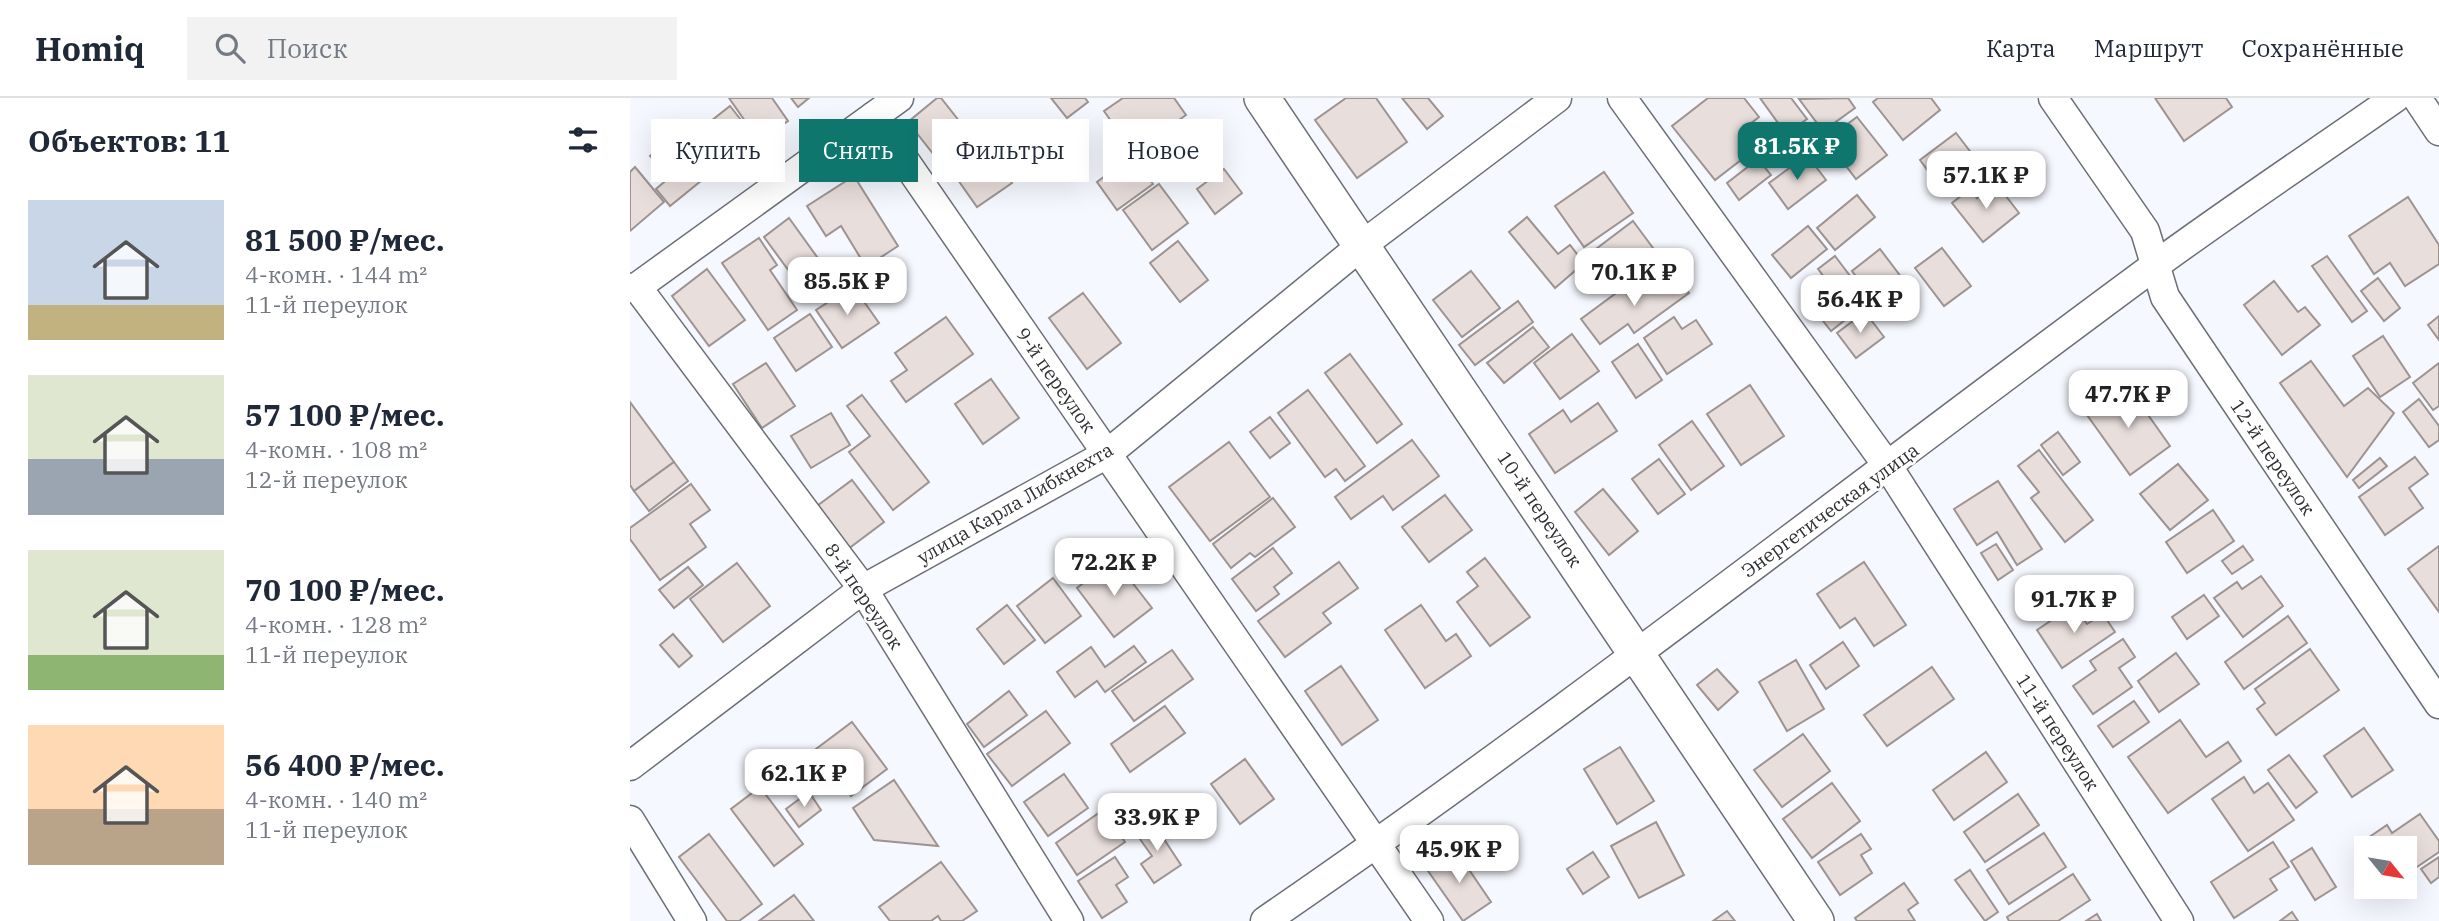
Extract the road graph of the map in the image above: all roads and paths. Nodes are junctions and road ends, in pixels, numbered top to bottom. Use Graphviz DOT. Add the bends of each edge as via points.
graph roads {
  1 [pos="899,98"];
  2 [pos="1262,98"];
  3 [pos="1557,98"];
  4 [pos="1622,98"];
  5 [pos="2053,98"];
  6 [pos="2395,98"];
  7 [pos="2417,98"];
  8 [pos="874,116"];
  9 [pos="2439,131"];
  10 [pos="1361,246"];
  11 [pos="2154,266"];
  12 [pos="633,287"];
  13 [pos="1107,454"];
  14 [pos="1889,468"];
  15 [pos="863,589"];
  16 [pos="1637,651"];
  17 [pos="2439,704"];
  18 [pos="630,766"];
  19 [pos="630,820"];
  20 [pos="1378,844"];
  21 [pos="692,921"];
  22 [pos="1069,921"];
  23 [pos="1265,921"];
  24 [pos="1429,921"];
  25 [pos="1816,921"];
  26 [pos="2179,921"];
  1 -- 8 [label="street"];
  2 -- 10 [label="street, 10-й переулок"];
  3 -- 10 [label="street, улица Карла Либкнехта"];
  4 -- 14 [label="street, 11-й переулок"];
  5 -- 11 [label="street, 12-й переулок" via="2145,231"];
  6 -- 11 [label="street, Энергетическая улица"];
  7 -- 9 [label="street"];
  8 -- 12 [label="street"];
  8 -- 13 [label="street, 9-й переулок"];
  10 -- 13 [label="street, улица Карла Либкнехта"];
  10 -- 16 [label="street, 10-й переулок"];
  11 -- 14 [label="street, Энергетическая улица"];
  11 -- 17 [label="street, 12-й переулок" via="2165,297"];
  12 -- 15 [label="street, 8-й переулок"];
  13 -- 15 [label="street, улица Карла Либкнехта"];
  13 -- 20 [label="street, 9-й переулок"];
  14 -- 16 [label="street, Энергетическая улица"];
  14 -- 26 [label="street, 11-й переулок"];
  15 -- 18 [label="street, улица Карла Либкнехта"];
  15 -- 22 [label="street, 8-й переулок"];
  16 -- 20 [label="street, Энергетическая улица"];
  16 -- 25 [label="street, 10-й переулок"];
  19 -- 21 [label="street"];
  20 -- 23 [label="street, Энергетическая улица"];
  20 -- 24 [label="street, 9-й переулок"];
}
